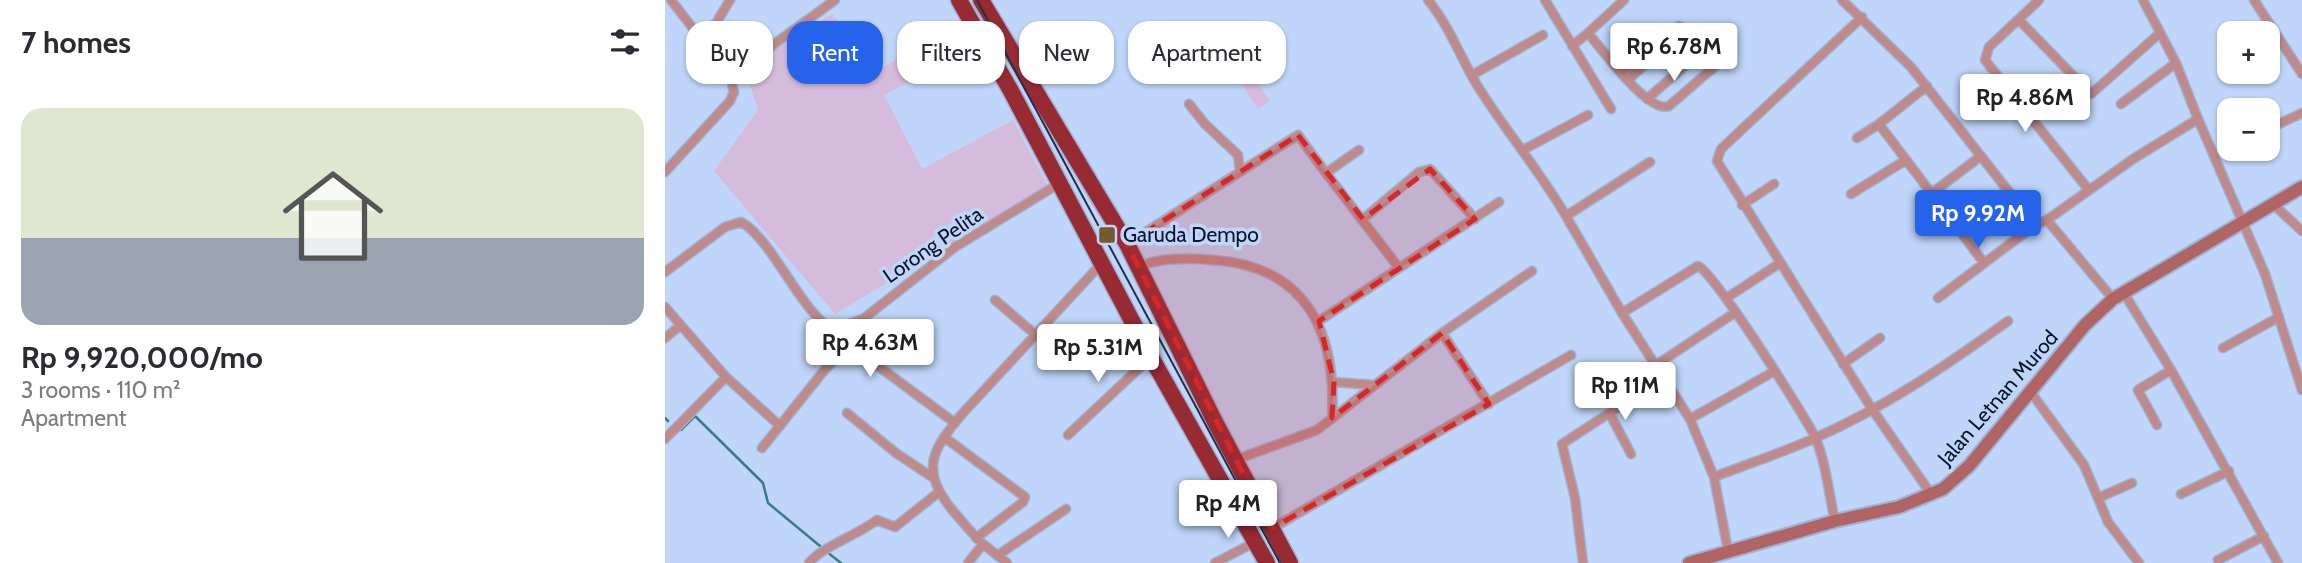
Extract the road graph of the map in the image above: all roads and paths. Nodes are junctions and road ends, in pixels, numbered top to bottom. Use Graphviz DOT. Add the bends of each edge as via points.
graph roads {
  1 [pos="671,0"];
  2 [pos="730,0"];
  3 [pos="835,0"];
  4 [pos="959,0"];
  5 [pos="981,0"];
  6 [pos="1428,0"];
  7 [pos="1545,0"];
  8 [pos="1624,0"];
  9 [pos="1842,0"];
  10 [pos="2039,0"];
  11 [pos="2143,0"];
  12 [pos="2254,0"];
  13 [pos="665,6"];
  14 [pos="1864,20"];
  15 [pos="2019,20"];
  16 [pos="687,21"];
  17 [pos="717,21"];
  18 [pos="1588,33"];
  19 [pos="2160,33"];
  20 [pos="1543,35"];
  21 [pos="773,45"];
  22 [pos="1572,46"];
  23 [pos="1703,50"];
  24 [pos="1721,61"];
  25 [pos="2176,63"];
  26 [pos="2302,74"];
  27 [pos="1472,75"];
  28 [pos="1625,76"];
  29 [pos="732,84"];
  30 [pos="1927,86"];
  31 [pos="1647,99"];
  32 [pos="1189,104"];
  33 [pos="2121,104"];
  34 [pos="1611,109"];
  35 [pos="2302,113"];
  36 [pos="1588,115"];
  37 [pos="2198,118"];
  38 [pos="2280,123"];
  39 [pos="1879,124"];
  40 [pos="1857,138"];
  41 [pos="1359,150"];
  42 [pos="1523,150"];
  43 [pos="1981,156"];
  44 [pos="1906,160"];
  45 [pos="1650,162"];
  46 [pos="665,172"];
  47 [pos="1240,172"];
  48 [pos="1326,173"];
  49 [pos="1060,183"];
  50 [pos="1774,184"];
  51 [pos="2302,187"];
  52 [pos="2088,189"];
  53 [pos="1932,193"];
  54 [pos="1851,194"];
  55 [pos="1499,202"];
  56 [pos="2273,204"];
  57 [pos="1742,205"];
  58 [pos="1566,216"];
  59 [pos="1363,219"];
  60 [pos="1475,219"];
  61 [pos="2047,220"];
  62 [pos="2242,221"];
  63 [pos="2035,225"];
  64 [pos="2302,231"];
  65 [pos="1127,244"];
  66 [pos="1102,263"];
  67 [pos="1780,263"];
  68 [pos="1985,263"];
  69 [pos="1138,267"];
  70 [pos="1399,268"];
  71 [pos="1532,271"];
  72 [pos="665,272"];
  73 [pos="2118,296"];
  74 [pos="1728,297"];
  75 [pos="1938,298"];
  76 [pos="996,300"];
  77 [pos="665,307"];
  78 [pos="1736,312"];
  79 [pos="1622,313"];
  80 [pos="2279,317"];
  81 [pos="863,319"];
  82 [pos="1319,321"];
  83 [pos="2008,321"];
  84 [pos="680,326"];
  85 [pos="1442,333"];
  86 [pos="1037,335"];
  87 [pos="665,338"];
  88 [pos="1880,338"];
  89 [pos="851,346"];
  90 [pos="2223,348"];
  91 [pos="1571,355"];
  92 [pos="1151,357"];
  93 [pos="1843,363"];
  94 [pos="1656,365"];
  95 [pos="2172,370"];
  96 [pos="1773,372"];
  97 [pos="726,377"];
  98 [pos="1663,378"];
  99 [pos="1334,382"];
  100 [pos="1373,385"];
  101 [pos="2302,390"];
  102 [pos="2031,391"];
  103 [pos="1489,404"];
  104 [pos="1872,410"];
  105 [pos="847,413"];
  106 [pos="1610,414"];
  107 [pos="1332,418"];
  108 [pos="1690,419"];
  109 [pos="1215,422"];
  110 [pos="955,423"];
  111 [pos="2157,425"];
  112 [pos="780,426"];
  113 [pos="1193,432"];
  114 [pos="1068,435"];
  115 [pos="944,437"];
  116 [pos="1815,438"];
  117 [pos="665,439"];
  118 [pos="762,448"];
  119 [pos="1632,454"];
  120 [pos="1235,460"];
  121 [pos="2229,471"];
  122 [pos="932,477"];
  123 [pos="1714,477"];
  124 [pos="2132,483"];
  125 [pos="939,492"];
  126 [pos="1931,494"];
  127 [pos="2181,494"];
  128 [pos="2098,498"];
  129 [pos="1066,509"];
  130 [pos="1835,521"];
  131 [pos="1272,529"];
  132 [pos="2264,537"];
  133 [pos="979,541"];
  134 [pos="1255,542"];
  135 [pos="1728,550"];
  136 [pos="998,555"];
  137 [pos="2218,560"];
  138 [pos="809,563"];
  139 [pos="968,563"];
  140 [pos="1007,563"];
  141 [pos="1215,563"];
  142 [pos="1267,563"];
  143 [pos="1290,563"];
  144 [pos="1583,563"];
  145 [pos="1689,563"];
  146 [pos="2139,563"];
  147 [pos="2278,563"];
  1 -- 13 [label="street"];
  1 -- 16 [label="street"];
  2 -- 17 [label="street"];
  3 -- 21 [label="street"];
  4 -- 49 [label="highway"];
  5 -- 65 [label="highway"];
  6 -- 27 [label="street"];
  7 -- 22 [label="street"];
  8 -- 18 [label="street"];
  9 -- 14 [label="street"];
  10 -- 15 [label="street"];
  11 -- 19 [label="street"];
  12 -- 26 [label="street"];
  14 -- 30 [label="street"];
  14 -- 57 [label="street" via="1718,153 1718,164"];
  15 -- 19 [label="street" via="2091,94"];
  15 -- 52 [label="street" via="1989,47 1985,61"];
  18 -- 22 [label="street"];
  18 -- 28 [label="street"];
  19 -- 25 [label="street"];
  20 -- 27 [label="street"];
  22 -- 34 [label="street"];
  23 -- 31 [label="street"];
  24 -- 31 [label="street" via="1669,106 1657,108"];
  25 -- 33 [label="street"];
  25 -- 37 [label="street"];
  27 -- 42 [label="street"];
  28 -- 28 [label="street" via="1682,26 1683,29"];
  28 -- 31 [label="street"];
  29 -- 46 [label="street" via="730,101"];
  30 -- 39 [label="street"];
  30 -- 43 [label="street"];
  32 -- 47 [label="street" via="1238,155"];
  35 -- 38 [label="street"];
  36 -- 42 [label="street"];
  37 -- 52 [label="street"];
  37 -- 62 [label="street"];
  39 -- 40 [label="street"];
  39 -- 44 [label="street"];
  41 -- 48 [label="street"];
  42 -- 58 [label="street"];
  43 -- 53 [label="street"];
  43 -- 63 [label="street"];
  44 -- 53 [label="street"];
  44 -- 54 [label="street"];
  45 -- 58 [label="street"];
  47 -- 48 [label="street" via="1298,135"];
  47 -- 65 [label="street"];
  48 -- 59 [label="street"];
  49 -- 66 [label="highway"];
  49 -- 81 [label="street, Lorong Pelita" via="955,247"];
  50 -- 57 [label="street"];
  51 -- 56 [label="street, Jalan Letnan Murod"];
  52 -- 61 [label="street"];
  53 -- 68 [label="street"];
  55 -- 60 [label="street"];
  56 -- 62 [label="street, Jalan Letnan Murod"];
  56 -- 64 [label="street"];
  57 -- 67 [label="street"];
  58 -- 79 [label="street"];
  59 -- 60 [label="street" via="1430,169"];
  59 -- 70 [label="street"];
  60 -- 70 [label="street"];
  61 -- 63 [label="street"];
  61 -- 73 [label="street"];
  62 -- 73 [label="street, Jalan Letnan Murod"];
  62 -- 80 [label="street"];
  63 -- 68 [label="street"];
  65 -- 69 [label="highway"];
  66 -- 86 [label="street"];
  66 -- 92 [label="highway"];
  67 -- 74 [label="street"];
  67 -- 93 [label="street"];
  68 -- 75 [label="street"];
  69 -- 82 [label="street" via="1196,258 1249,266 1282,281"];
  69 -- 109 [label="highway"];
  70 -- 82 [label="street"];
  71 -- 85 [label="street"];
  72 -- 81 [label="street" via="725,227 741,222 829,326"];
  73 -- 95 [label="street"];
  73 -- 102 [label="street, Jalan Letnan Murod" via="2085,325"];
  74 -- 78 [label="street"];
  74 -- 79 [label="street" via="1705,268 1698,266"];
  76 -- 86 [label="street"];
  77 -- 84 [label="street"];
  78 -- 94 [label="street"];
  78 -- 96 [label="street"];
  79 -- 94 [label="street"];
  80 -- 90 [label="street"];
  80 -- 101 [label="street"];
  81 -- 89 [label="street, Lorong Pelita"];
  82 -- 99 [label="street"];
  83 -- 104 [label="street" via="1944,368"];
  84 -- 87 [label="street"];
  84 -- 97 [label="street"];
  85 -- 100 [label="street"];
  85 -- 103 [label="street"];
  86 -- 110 [label="street"];
  88 -- 93 [label="street"];
  89 -- 110 [label="street"];
  89 -- 112 [label="street, Lorong Pelita" via="826,368"];
  91 -- 103 [label="street"];
  92 -- 113 [label="highway"];
  92 -- 114 [label="street"];
  93 -- 104 [label="street"];
  94 -- 98 [label="street"];
  95 -- 111 [label="street" via="2139,390"];
  95 -- 121 [label="street"];
  96 -- 108 [label="street"];
  96 -- 116 [label="street"];
  97 -- 112 [label="street"];
  97 -- 117 [label="street"];
  98 -- 106 [label="street"];
  98 -- 108 [label="street"];
  99 -- 100 [label="street"];
  99 -- 107 [label="street"];
  100 -- 107 [label="street"];
  102 -- 126 [label="street, Jalan Letnan Murod" via="1969,466"];
  102 -- 128 [label="street" via="2084,465"];
  103 -- 131 [label="street"];
  104 -- 116 [label="street"];
  104 -- 126 [label="street"];
  105 -- 122 [label="street"];
  106 -- 119 [label="street"];
  106 -- 144 [label="street" via="1562,445 1575,498"];
  107 -- 120 [label="street" via="1310,434"];
  108 -- 123 [label="street"];
  109 -- 113 [label="highway"];
  109 -- 120 [label="highway"];
  110 -- 115 [label="street"];
  112 -- 118 [label="street, Lorong Pelita"];
  113 -- 134 [label="highway"];
  115 -- 122 [label="street" via="933,458"];
  115 -- 133 [label="street" via="1024,495 1023,502"];
  116 -- 123 [label="street"];
  116 -- 130 [label="street"];
  120 -- 131 [label="highway"];
  121 -- 127 [label="street"];
  121 -- 132 [label="street"];
  122 -- 125 [label="street"];
  123 -- 135 [label="street"];
  124 -- 128 [label="street"];
  125 -- 133 [label="street"];
  125 -- 138 [label="street" via="895,527 877,520"];
  126 -- 130 [label="street, Jalan Letnan Murod" via="1899,507"];
  128 -- 146 [label="street" via="2108,522"];
  129 -- 136 [label="street"];
  130 -- 135 [label="street, Jalan Letnan Murod"];
  131 -- 143 [label="highway"];
  132 -- 137 [label="street"];
  132 -- 147 [label="street"];
  133 -- 136 [label="street"];
  133 -- 139 [label="street"];
  134 -- 141 [label="street"];
  134 -- 142 [label="highway"];
  135 -- 145 [label="street, Jalan Letnan Murod"];
  136 -- 140 [label="street"];
}
